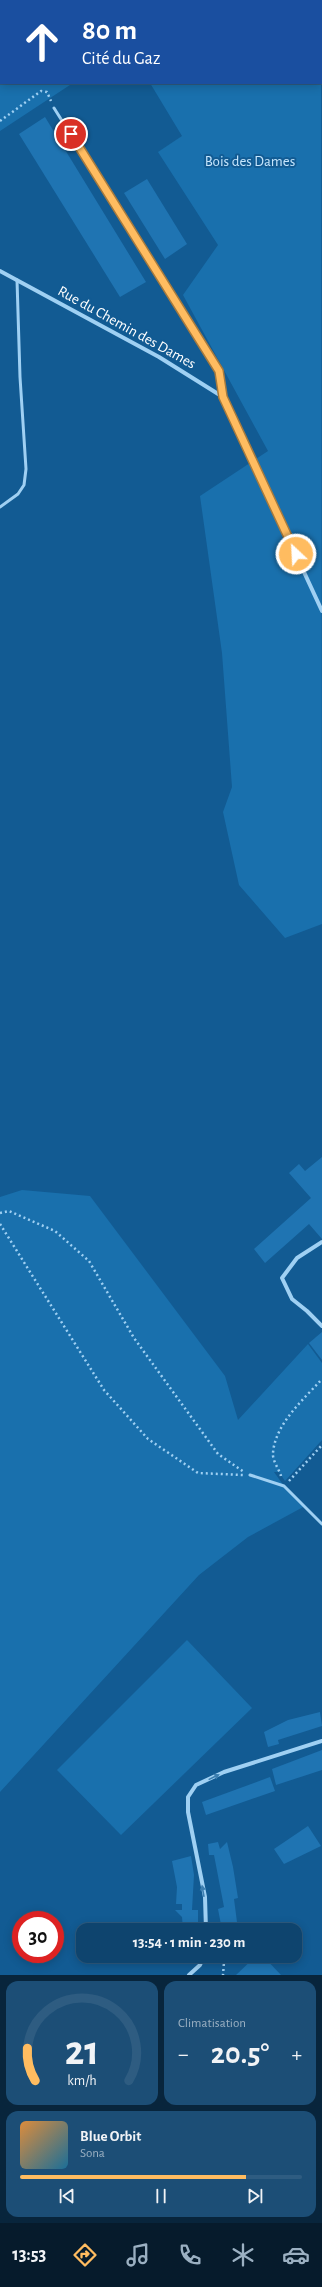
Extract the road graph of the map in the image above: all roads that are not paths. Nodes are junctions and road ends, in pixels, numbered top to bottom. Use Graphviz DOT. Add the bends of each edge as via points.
graph roads {
  1 [pos="54,108"];
  2 [pos="0,271"];
  3 [pos="17,280"];
  4 [pos="223,397"];
  5 [pos="0,507"];
  6 [pos="322,611"];
  7 [pos="322,1242"];
  8 [pos="322,1326"];
  9 [pos="250,1475"];
  10 [pos="322,1524"];
  11 [pos="322,1741"];
  12 [pos="206,1923"];
  13 [pos="201,1963"];
  14 [pos="189,1975"];
  1 -- 4 [label="lane" via="219,371"];
  2 -- 3 [label="street, Rue du Chemin des Dames"];
  3 -- 4 [label="street, Rue du Chemin des Dames" via="159,357"];
  3 -- 5 [label="lane" via="26,469 24,486 16,498"];
  4 -- 6 [label="street"];
  7 -- 8 [label="street" via="297,1258 282,1278 292,1299"];
  9 -- 10 [label="lane" via="284,1486"];
  12 -- 11 [label="street, one-way" via="205,1897 188,1812 188,1797 196,1785 224,1772"];
  13 -- 14 [label="street"];
}
